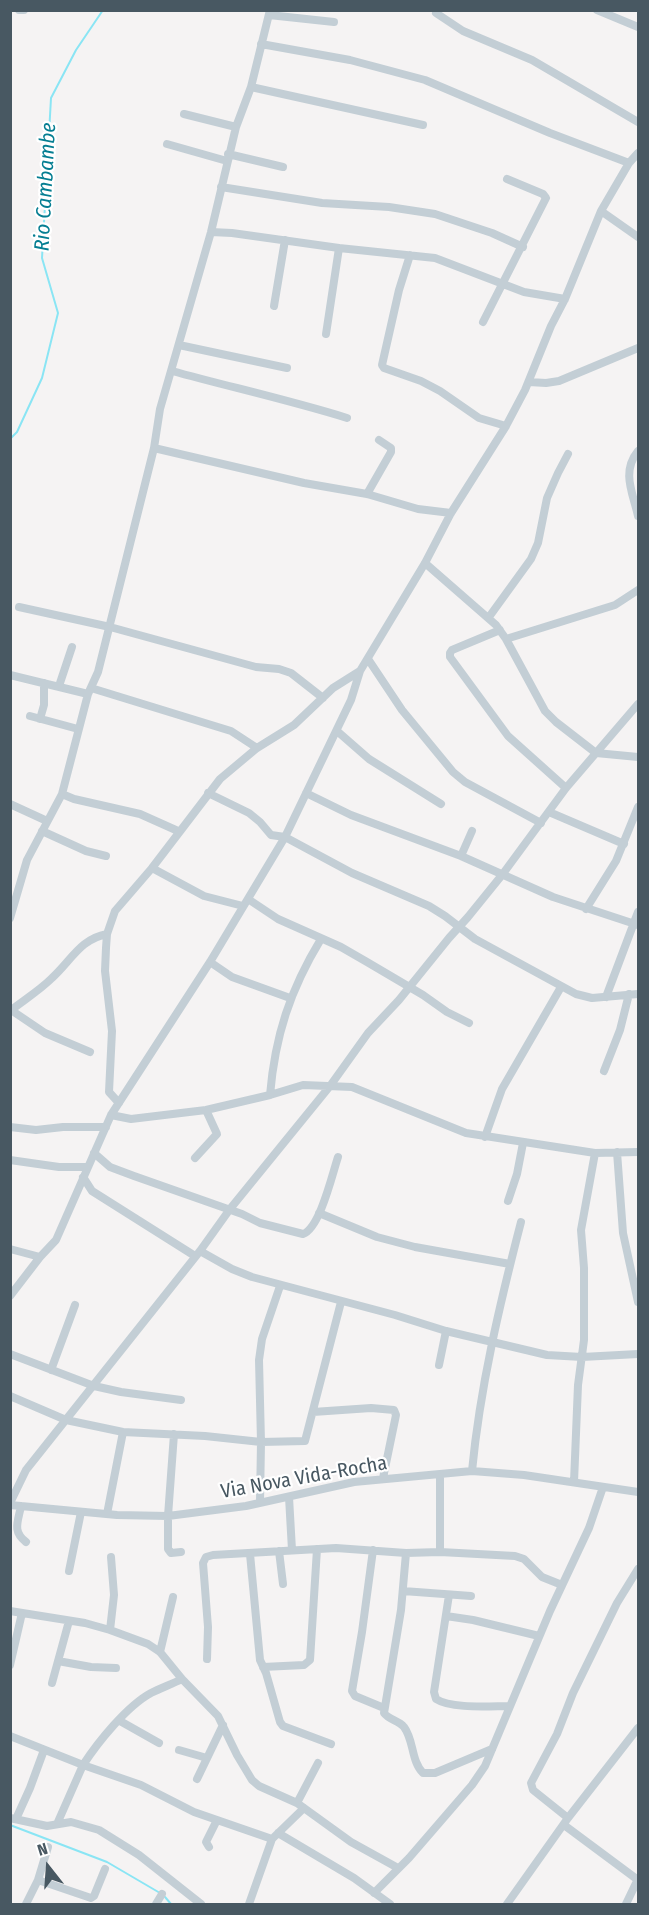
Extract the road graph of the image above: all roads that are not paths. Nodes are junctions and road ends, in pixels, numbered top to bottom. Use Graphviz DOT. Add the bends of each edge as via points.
graph roads {
  1 [pos="19,10"];
  2 [pos="24,10"];
  3 [pos="597,10"];
  4 [pos="270,13"];
  5 [pos="436,13"];
  6 [pos="334,22"];
  7 [pos="639,27"];
  8 [pos="261,44"];
  9 [pos="251,87"];
  10 [pos="184,114"];
  11 [pos="639,122"];
  12 [pos="423,125"];
  13 [pos="236,127"];
  14 [pos="166,144"];
  15 [pos="639,153"];
  16 [pos="228,158"];
  17 [pos="629,163"];
  18 [pos="283,167"];
  19 [pos="507,179"];
  20 [pos="221,186"];
  21 [pos="601,212"];
  22 [pos="211,232"];
  23 [pos="639,237"];
  24 [pos="285,240"];
  25 [pos="523,247"];
  26 [pos="339,248"];
  27 [pos="410,255"];
  28 [pos="502,284"];
  29 [pos="565,299"];
  30 [pos="274,306"];
  31 [pos="483,322"];
  32 [pos="326,334"];
  33 [pos="179,345"];
  34 [pos="639,348"];
  35 [pos="287,368"];
  36 [pos="172,370"];
  37 [pos="529,382"];
  38 [pos="347,418"];
  39 [pos="506,426"];
  40 [pos="379,440"];
  41 [pos="153,448"];
  42 [pos="639,451"];
  43 [pos="568,454"];
  44 [pos="367,494"];
  45 [pos="451,513"];
  46 [pos="639,516"];
  47 [pos="425,563"];
  48 [pos="639,590"];
  49 [pos="19,607"];
  50 [pos="489,617"];
  51 [pos="110,627"];
  52 [pos="500,630"];
  53 [pos="506,639"];
  54 [pos="72,647"];
  55 [pos="368,658"];
  56 [pos="360,671"];
  57 [pos="10,675"];
  58 [pos="44,683"];
  59 [pos="59,686"];
  60 [pos="89,691"];
  61 [pos="323,698"];
  62 [pos="639,704"];
  63 [pos="78,729"];
  64 [pos="337,731"];
  65 [pos="257,748"];
  66 [pos="596,753"];
  67 [pos="639,757"];
  68 [pos="566,788"];
  69 [pos="208,793"];
  70 [pos="306,793"];
  71 [pos="62,794"];
  72 [pos="10,804"];
  73 [pos="441,804"];
  74 [pos="639,807"];
  75 [pos="549,812"];
  76 [pos="47,821"];
  77 [pos="541,823"];
  78 [pos="42,831"];
  79 [pos="178,831"];
  80 [pos="472,831"];
  81 [pos="285,837"];
  82 [pos="624,844"];
  83 [pos="106,856"];
  84 [pos="461,856"];
  85 [pos="152,868"];
  86 [pos="502,875"];
  87 [pos="245,902"];
  88 [pos="586,909"];
  89 [pos="639,912"];
  90 [pos="10,918"];
  91 [pos="636,924"];
  92 [pos="458,928"];
  93 [pos="107,934"];
  94 [pos="321,939"];
  95 [pos="210,962"];
  96 [pos="410,986"];
  97 [pos="561,987"];
  98 [pos="634,994"];
  99 [pos="606,997"];
  100 [pos="290,998"];
  101 [pos="10,1010"];
  102 [pos="469,1023"];
  103 [pos="90,1052"];
  104 [pos="604,1071"];
  105 [pos="330,1086"];
  106 [pos="270,1095"];
  107 [pos="118,1103"];
  108 [pos="206,1110"];
  109 [pos="111,1115"];
  110 [pos="10,1127"];
  111 [pos="106,1127"];
  112 [pos="485,1137"];
  113 [pos="523,1143"];
  114 [pos="617,1152"];
  115 [pos="639,1152"];
  116 [pos="94,1153"];
  117 [pos="595,1153"];
  118 [pos="338,1157"];
  119 [pos="195,1158"];
  120 [pos="10,1160"];
  121 [pos="87,1167"];
  122 [pos="83,1177"];
  123 [pos="508,1201"];
  124 [pos="230,1209"];
  125 [pos="319,1213"];
  126 [pos="521,1222"];
  127 [pos="10,1249"];
  128 [pos="197,1254"];
  129 [pos="40,1257"];
  130 [pos="510,1264"];
  131 [pos="280,1286"];
  132 [pos="10,1296"];
  133 [pos="341,1302"];
  134 [pos="639,1302"];
  135 [pos="75,1305"];
  136 [pos="446,1331"];
  137 [pos="493,1341"];
  138 [pos="10,1354"];
  139 [pos="639,1354"];
  140 [pos="582,1356"];
  141 [pos="439,1365"];
  142 [pos="51,1370"];
  143 [pos="94,1386"];
  144 [pos="10,1396"];
  145 [pos="181,1400"];
  146 [pos="313,1412"];
  147 [pos="66,1420"];
  148 [pos="123,1432"];
  149 [pos="174,1434"];
  150 [pos="261,1442"];
  151 [pos="472,1471"];
  152 [pos="10,1474"];
  153 [pos="440,1474"];
  154 [pos="382,1478"];
  155 [pos="21,1479"];
  156 [pos="574,1482"];
  157 [pos="603,1487"];
  158 [pos="639,1492"];
  159 [pos="289,1497"];
  160 [pos="260,1502"];
  161 [pos="10,1504"];
  162 [pos="21,1506"];
  163 [pos="81,1512"];
  164 [pos="107,1514"];
  165 [pos="168,1516"];
  166 [pos="26,1542"];
  167 [pos="317,1549"];
  168 [pos="292,1550"];
  169 [pos="279,1551"];
  170 [pos="373,1551"];
  171 [pos="182,1552"];
  172 [pos="440,1552"];
  173 [pos="406,1553"];
  174 [pos="250,1554"];
  175 [pos="111,1557"];
  176 [pos="639,1569"];
  177 [pos="69,1571"];
  178 [pos="283,1584"];
  179 [pos="562,1585"];
  180 [pos="403,1591"];
  181 [pos="449,1595"];
  182 [pos="471,1596"];
  183 [pos="173,1597"];
  184 [pos="10,1611"];
  185 [pos="22,1613"];
  186 [pos="446,1616"];
  187 [pos="69,1621"];
  188 [pos="110,1630"];
  189 [pos="539,1636"];
  190 [pos="160,1652"];
  191 [pos="207,1659"];
  192 [pos="58,1661"];
  193 [pos="10,1665"];
  194 [pos="263,1666"];
  195 [pos="116,1668"];
  196 [pos="182,1679"];
  197 [pos="52,1683"];
  198 [pos="509,1706"];
  199 [pos="384,1708"];
  200 [pos="120,1721"];
  201 [pos="223,1725"];
  202 [pos="639,1728"];
  203 [pos="10,1736"];
  204 [pos="159,1743"];
  205 [pos="331,1744"];
  206 [pos="492,1749"];
  207 [pos="44,1750"];
  208 [pos="179,1750"];
  209 [pos="207,1758"];
  210 [pos="318,1763"];
  211 [pos="83,1765"];
  212 [pos="197,1779"];
  213 [pos="301,1806"];
  214 [pos="13,1819"];
  215 [pos="217,1820"];
  216 [pos="566,1822"];
  217 [pos="57,1824"];
  218 [pos="275,1836"];
  219 [pos="48,1847"];
  220 [pos="209,1847"];
  221 [pos="398,1868"];
  222 [pos="105,1869"];
  223 [pos="38,1880"];
  224 [pos="638,1880"];
  225 [pos="374,1893"];
  226 [pos="162,1894"];
  227 [pos="26,1905"];
  228 [pos="156,1905"];
  229 [pos="201,1905"];
  230 [pos="249,1905"];
  231 [pos="390,1905"];
  232 [pos="507,1905"];
  233 [pos="626,1905"];
  1 -- 2 [label="street"];
  3 -- 7 [label="street"];
  4 -- 6 [label="street"];
  4 -- 8 [label="street"];
  5 -- 11 [label="street" via="463,31 532,60"];
  8 -- 9 [label="street"];
  8 -- 17 [label="street" via="350,60 425,80"];
  9 -- 12 [label="street"];
  9 -- 13 [label="street"];
  10 -- 13 [label="street"];
  13 -- 16 [label="street"];
  14 -- 16 [label="street"];
  15 -- 17 [label="street"];
  16 -- 18 [label="street"];
  16 -- 20 [label="street"];
  17 -- 21 [label="street"];
  19 -- 25 [label="street" via="546,198"];
  20 -- 22 [label="street"];
  20 -- 25 [label="street" via="322,203 435,214"];
  21 -- 23 [label="street"];
  21 -- 29 [label="street"];
  22 -- 24 [label="street"];
  22 -- 33 [label="street"];
  24 -- 26 [label="street"];
  24 -- 30 [label="street"];
  25 -- 28 [label="street"];
  26 -- 27 [label="street"];
  26 -- 32 [label="street"];
  27 -- 28 [label="street" via="448,262"];
  27 -- 39 [label="street" via="382,365 440,391 479,418"];
  28 -- 29 [label="street"];
  28 -- 31 [label="street"];
  29 -- 37 [label="street"];
  33 -- 35 [label="street"];
  33 -- 36 [label="street"];
  34 -- 37 [label="street" via="559,381"];
  36 -- 38 [label="street"];
  36 -- 41 [label="street"];
  37 -- 39 [label="street"];
  39 -- 45 [label="street"];
  40 -- 44 [label="street" via="391,448"];
  41 -- 44 [label="street"];
  41 -- 51 [label="street"];
  42 -- 46 [label="street" via="629,472"];
  43 -- 50 [label="street" via="547,498 531,559"];
  44 -- 45 [label="street" via="418,509"];
  45 -- 47 [label="street"];
  47 -- 50 [label="street"];
  47 -- 55 [label="street"];
  48 -- 53 [label="street" via="615,605"];
  49 -- 51 [label="street"];
  50 -- 52 [label="street"];
  51 -- 60 [label="street"];
  51 -- 61 [label="street" via="256,667 285,671"];
  52 -- 53 [label="street"];
  52 -- 68 [label="street" via="452,650 450,657 508,736"];
  53 -- 66 [label="street" via="545,711"];
  54 -- 59 [label="street"];
  55 -- 56 [label="street"];
  55 -- 77 [label="street" via="402,710 453,772"];
  56 -- 61 [label="street"];
  56 -- 64 [label="street"];
  57 -- 58 [label="street"];
  58 -- 59 [label="street"];
  58 -- 63 [label="street" via="44,705 35,718"];
  59 -- 60 [label="street"];
  60 -- 63 [label="street"];
  60 -- 65 [label="street" via="231,730"];
  61 -- 65 [label="street" via="294,725"];
  62 -- 66 [label="street"];
  63 -- 71 [label="street"];
  64 -- 70 [label="street"];
  64 -- 73 [label="street" via="369,759"];
  65 -- 69 [label="street"];
  66 -- 67 [label="street"];
  66 -- 68 [label="street"];
  68 -- 75 [label="street"];
  69 -- 79 [label="street"];
  69 -- 81 [label="street" via="255,817 271,835"];
  70 -- 81 [label="street"];
  70 -- 84 [label="street" via="387,830"];
  71 -- 76 [label="street"];
  71 -- 79 [label="street" via="140,814"];
  72 -- 76 [label="street"];
  74 -- 82 [label="street"];
  75 -- 77 [label="street"];
  75 -- 82 [label="street"];
  76 -- 78 [label="street"];
  77 -- 86 [label="street"];
  78 -- 83 [label="street" via="79,849"];
  78 -- 90 [label="street" via="25,866"];
  79 -- 85 [label="street"];
  80 -- 84 [label="street"];
  81 -- 87 [label="street"];
  81 -- 92 [label="street" via="352,873 429,906"];
  82 -- 88 [label="street"];
  84 -- 86 [label="street"];
  85 -- 87 [label="street" via="204,896"];
  85 -- 93 [label="street" via="115,911"];
  86 -- 88 [label="street"];
  86 -- 92 [label="street"];
  87 -- 94 [label="street"];
  87 -- 95 [label="street"];
  88 -- 91 [label="street"];
  89 -- 91 [label="street"];
  91 -- 99 [label="street"];
  92 -- 96 [label="street"];
  92 -- 97 [label="street"];
  93 -- 101 [label="street" via="90,939 50,981"];
  93 -- 107 [label="street" via="105,971 112,1031 109,1092"];
  94 -- 96 [label="street"];
  94 -- 100 [label="street"];
  95 -- 100 [label="street" via="232,977"];
  95 -- 107 [label="street"];
  96 -- 102 [label="street"];
  96 -- 105 [label="street" via="368,1033"];
  97 -- 99 [label="street" via="592,998"];
  97 -- 112 [label="street" via="502,1089"];
  98 -- 99 [label="street"];
  98 -- 104 [label="street"];
  100 -- 106 [label="street" via="275,1048"];
  101 -- 103 [label="street" via="45,1033"];
  105 -- 106 [label="street" via="303,1085"];
  105 -- 112 [label="street" via="357,1088 451,1128"];
  105 -- 124 [label="street"];
  106 -- 108 [label="street"];
  107 -- 109 [label="street"];
  108 -- 109 [label="street" via="130,1119"];
  108 -- 119 [label="street" via="217,1134"];
  109 -- 111 [label="street"];
  110 -- 111 [label="street"];
  111 -- 116 [label="street"];
  112 -- 113 [label="street"];
  113 -- 117 [label="street"];
  113 -- 123 [label="street"];
  114 -- 115 [label="street"];
  114 -- 117 [label="street"];
  114 -- 134 [label="street" via="623,1233"];
  116 -- 121 [label="street"];
  116 -- 124 [label="street" via="110,1167"];
  117 -- 140 [label="street" via="581,1230"];
  118 -- 125 [label="street"];
  120 -- 121 [label="street"];
  121 -- 122 [label="street"];
  122 -- 128 [label="street" via="92,1191"];
  122 -- 129 [label="street" via="56,1240"];
  124 -- 125 [label="street" via="260,1223 303,1234"];
  124 -- 128 [label="street"];
  125 -- 130 [label="street" via="415,1247"];
  126 -- 130 [label="street"];
  127 -- 129 [label="street"];
  128 -- 131 [label="street"];
  128 -- 143 [label="street"];
  129 -- 132 [label="street"];
  130 -- 137 [label="street"];
  131 -- 133 [label="street"];
  131 -- 150 [label="street" via="259,1360"];
  133 -- 136 [label="street"];
  133 -- 146 [label="street"];
  135 -- 142 [label="street"];
  136 -- 137 [label="street"];
  136 -- 141 [label="street"];
  137 -- 140 [label="street" via="547,1355"];
  137 -- 151 [label="street"];
  138 -- 142 [label="street"];
  139 -- 140 [label="street"];
  140 -- 156 [label="street"];
  142 -- 143 [label="street"];
  143 -- 145 [label="street"];
  143 -- 147 [label="street"];
  144 -- 147 [label="street"];
  146 -- 150 [label="street" via="305,1441"];
  146 -- 154 [label="street" via="394,1410"];
  147 -- 148 [label="street"];
  147 -- 155 [label="street"];
  148 -- 149 [label="street"];
  148 -- 164 [label="street"];
  149 -- 150 [label="street"];
  149 -- 165 [label="street"];
  150 -- 160 [label="street"];
  151 -- 153 [label="street, Via Nova Vida-Rocha"];
  151 -- 156 [label="street, Via Nova Vida-Rocha"];
  152 -- 155 [label="street"];
  153 -- 154 [label="street, Via Nova Vida-Rocha"];
  153 -- 172 [label="street"];
  154 -- 159 [label="street, Via Nova Vida-Rocha"];
  155 -- 161 [label="street"];
  156 -- 157 [label="street, Via Nova Vida-Rocha"];
  157 -- 158 [label="street, Via Nova Vida-Rocha"];
  157 -- 179 [label="street"];
  159 -- 160 [label="street, Via Nova Vida-Rocha"];
  159 -- 168 [label="street"];
  160 -- 165 [label="street, Via Nova Vida-Rocha"];
  161 -- 162 [label="street, Via Nova Vida-Rocha"];
  162 -- 163 [label="street, Via Nova Vida-Rocha"];
  162 -- 166 [label="street" via="17,1532"];
  163 -- 164 [label="street, Via Nova Vida-Rocha"];
  163 -- 177 [label="street"];
  164 -- 165 [label="street, Via Nova Vida-Rocha"];
  165 -- 171 [label="street" via="168,1549 171,1553"];
  167 -- 168 [label="street"];
  167 -- 170 [label="street"];
  167 -- 194 [label="street" via="310,1660 304,1665"];
  168 -- 169 [label="street"];
  169 -- 174 [label="street"];
  169 -- 178 [label="street"];
  170 -- 173 [label="street"];
  170 -- 199 [label="street" via="352,1691 355,1696"];
  172 -- 173 [label="street"];
  172 -- 179 [label="street" via="520,1557 537,1574"];
  173 -- 180 [label="street"];
  174 -- 191 [label="street" via="213,1555 203,1563"];
  174 -- 194 [label="street"];
  175 -- 188 [label="street" via="114,1595"];
  176 -- 216 [label="street" via="617,1603 531,1782 533,1790"];
  179 -- 189 [label="street"];
  180 -- 181 [label="street"];
  180 -- 199 [label="street"];
  181 -- 182 [label="street"];
  181 -- 186 [label="street"];
  183 -- 190 [label="street"];
  184 -- 185 [label="street"];
  185 -- 187 [label="street"];
  185 -- 193 [label="street"];
  186 -- 189 [label="street"];
  186 -- 198 [label="street" via="436,1699 466,1706"];
  187 -- 188 [label="street"];
  187 -- 192 [label="street"];
  188 -- 190 [label="street"];
  189 -- 198 [label="street"];
  190 -- 196 [label="street"];
  192 -- 195 [label="street"];
  192 -- 197 [label="street"];
  194 -- 205 [label="street" via="282,1726"];
  196 -- 200 [label="street" via="150,1694"];
  196 -- 201 [label="street"];
  198 -- 206 [label="street"];
  199 -- 206 [label="street" via="385,1716 406,1729 423,1773 435,1773"];
  200 -- 204 [label="street"];
  200 -- 211 [label="street" via="96,1744"];
  201 -- 209 [label="street"];
  201 -- 213 [label="street" via="252,1780"];
  202 -- 216 [label="street"];
  203 -- 207 [label="street"];
  206 -- 221 [label="street" via="472,1785"];
  207 -- 211 [label="street"];
  207 -- 214 [label="street"];
  208 -- 209 [label="street"];
  209 -- 212 [label="street"];
  210 -- 213 [label="street"];
  211 -- 215 [label="street" via="153,1790"];
  211 -- 217 [label="street"];
  213 -- 218 [label="street"];
  213 -- 221 [label="street" via="351,1842"];
  214 -- 217 [label="street" via="47,1826"];
  215 -- 218 [label="street"];
  215 -- 220 [label="street" via="206,1842"];
  216 -- 224 [label="street"];
  216 -- 232 [label="street"];
  217 -- 229 [label="street" via="85,1825 119,1841"];
  218 -- 225 [label="street" via="354,1878"];
  218 -- 230 [label="street"];
  219 -- 223 [label="street"];
  221 -- 225 [label="street"];
  222 -- 223 [label="street" via="91,1898"];
  223 -- 227 [label="street"];
  224 -- 233 [label="street"];
  225 -- 231 [label="street"];
  226 -- 228 [label="street"];
}
